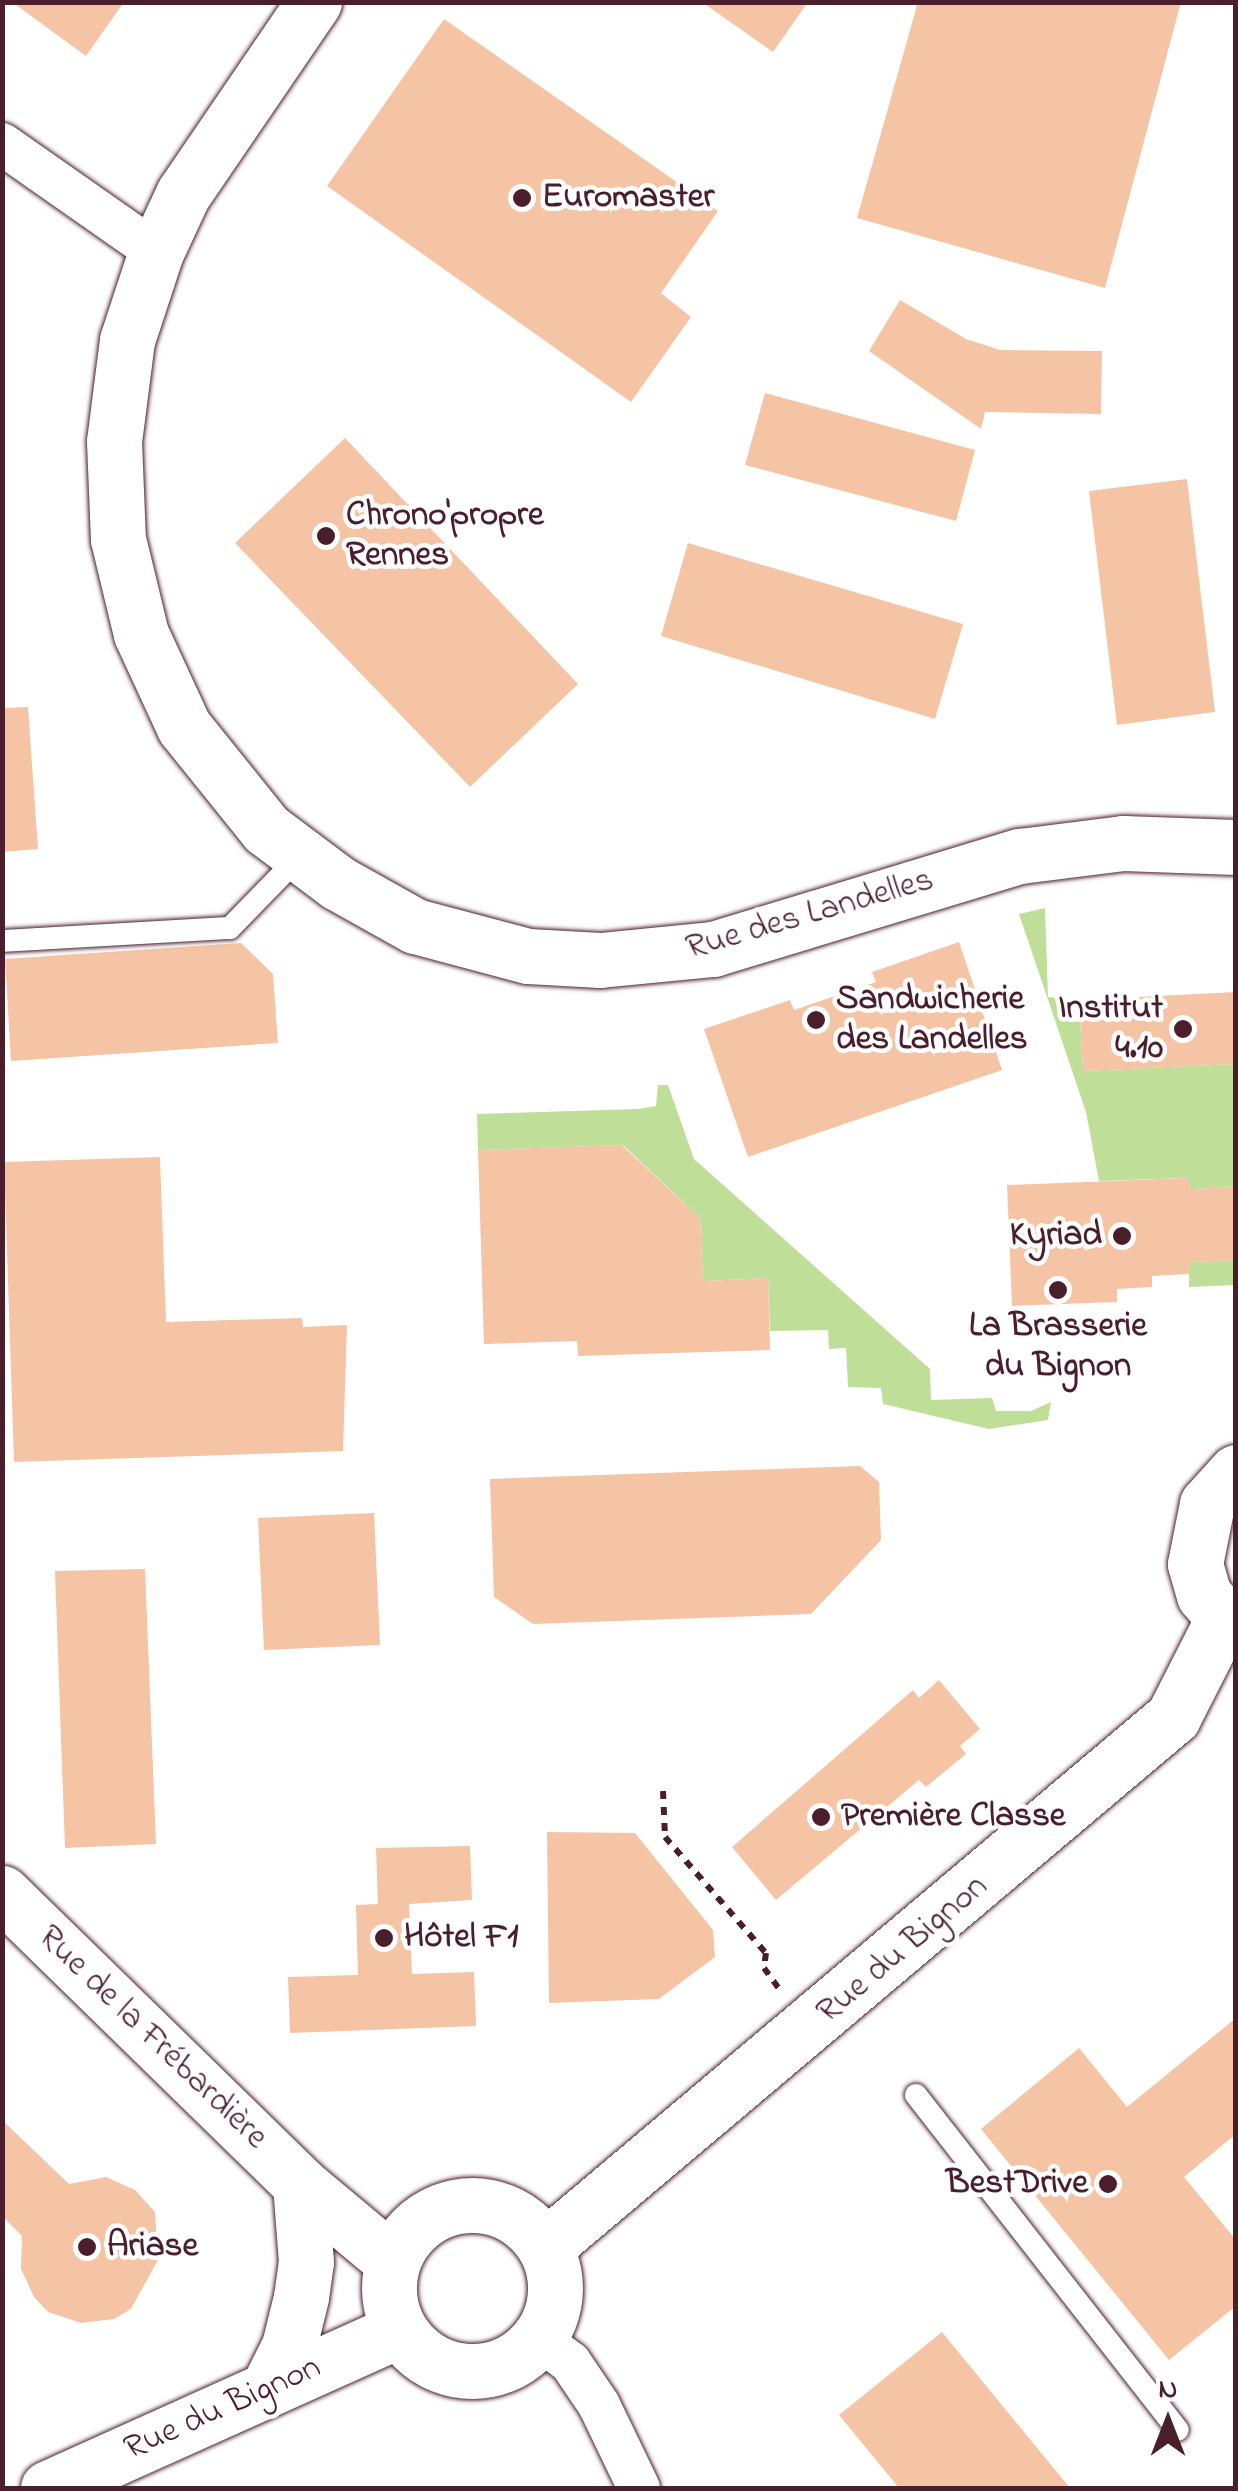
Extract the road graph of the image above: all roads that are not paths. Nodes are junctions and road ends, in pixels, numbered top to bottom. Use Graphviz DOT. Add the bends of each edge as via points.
graph roads {
  1 [pos="314,2"];
  2 [pos="2,144"];
  3 [pos="156,252"];
  4 [pos="1236,848"];
  5 [pos="300,856"];
  6 [pos="2,942"];
  7 [pos="1236,1472"];
  8 [pos="1229,1626"];
  9 [pos="2,1893"];
  10 [pos="916,2095"];
  11 [pos="300,2184"];
  12 [pos="545,2247"];
  13 [pos="392,2262"];
  14 [pos="399,2330"];
  15 [pos="539,2339"];
  16 [pos="269,2386"];
  17 [pos="1178,2430"];
  18 [pos="48,2488"];
  19 [pos="638,2488"];
  1 -- 3 [label="street, Rue des Landelles" via="183,194"];
  2 -- 3 [label="street"];
  3 -- 5 [label="street, Rue des Landelles" via="127,340 116,413 114,490 127,586 141,634 184,727 235,796"];
  4 -- 5 [label="street, Rue des Landelles" via="1123,843 1020,856 713,949 600,960 464,943 415,926"];
  5 -- 6 [label="lane" via="230,928"];
  7 -- 8 [label="street" via="1207,1504 1196,1534 1196,1564"];
  8 -- 12 [label="street, Rue du Bignon" via="1173,1718"];
  9 -- 11 [label="street, Rue de la Frébardière"];
  10 -- 17 [label="lane"];
  11 -- 13 [label="street, Rue de la Frébardière"];
  11 -- 16 [label="street" via="302,2297 290,2346"];
  12 -- 13 [label="street" via="504,2211 464,2206 425,2218"];
  12 -- 15 [label="street" via="556,2294"];
  13 -- 14 [label="street" via="390,2308"];
  14 -- 15 [label="street" via="440,2366 466,2372 518,2358"];
  14 -- 16 [label="street, Rue du Bignon"];
  15 -- 19 [label="street" via="570,2362 599,2405"];
  16 -- 18 [label="street, Rue du Bignon"];
}
